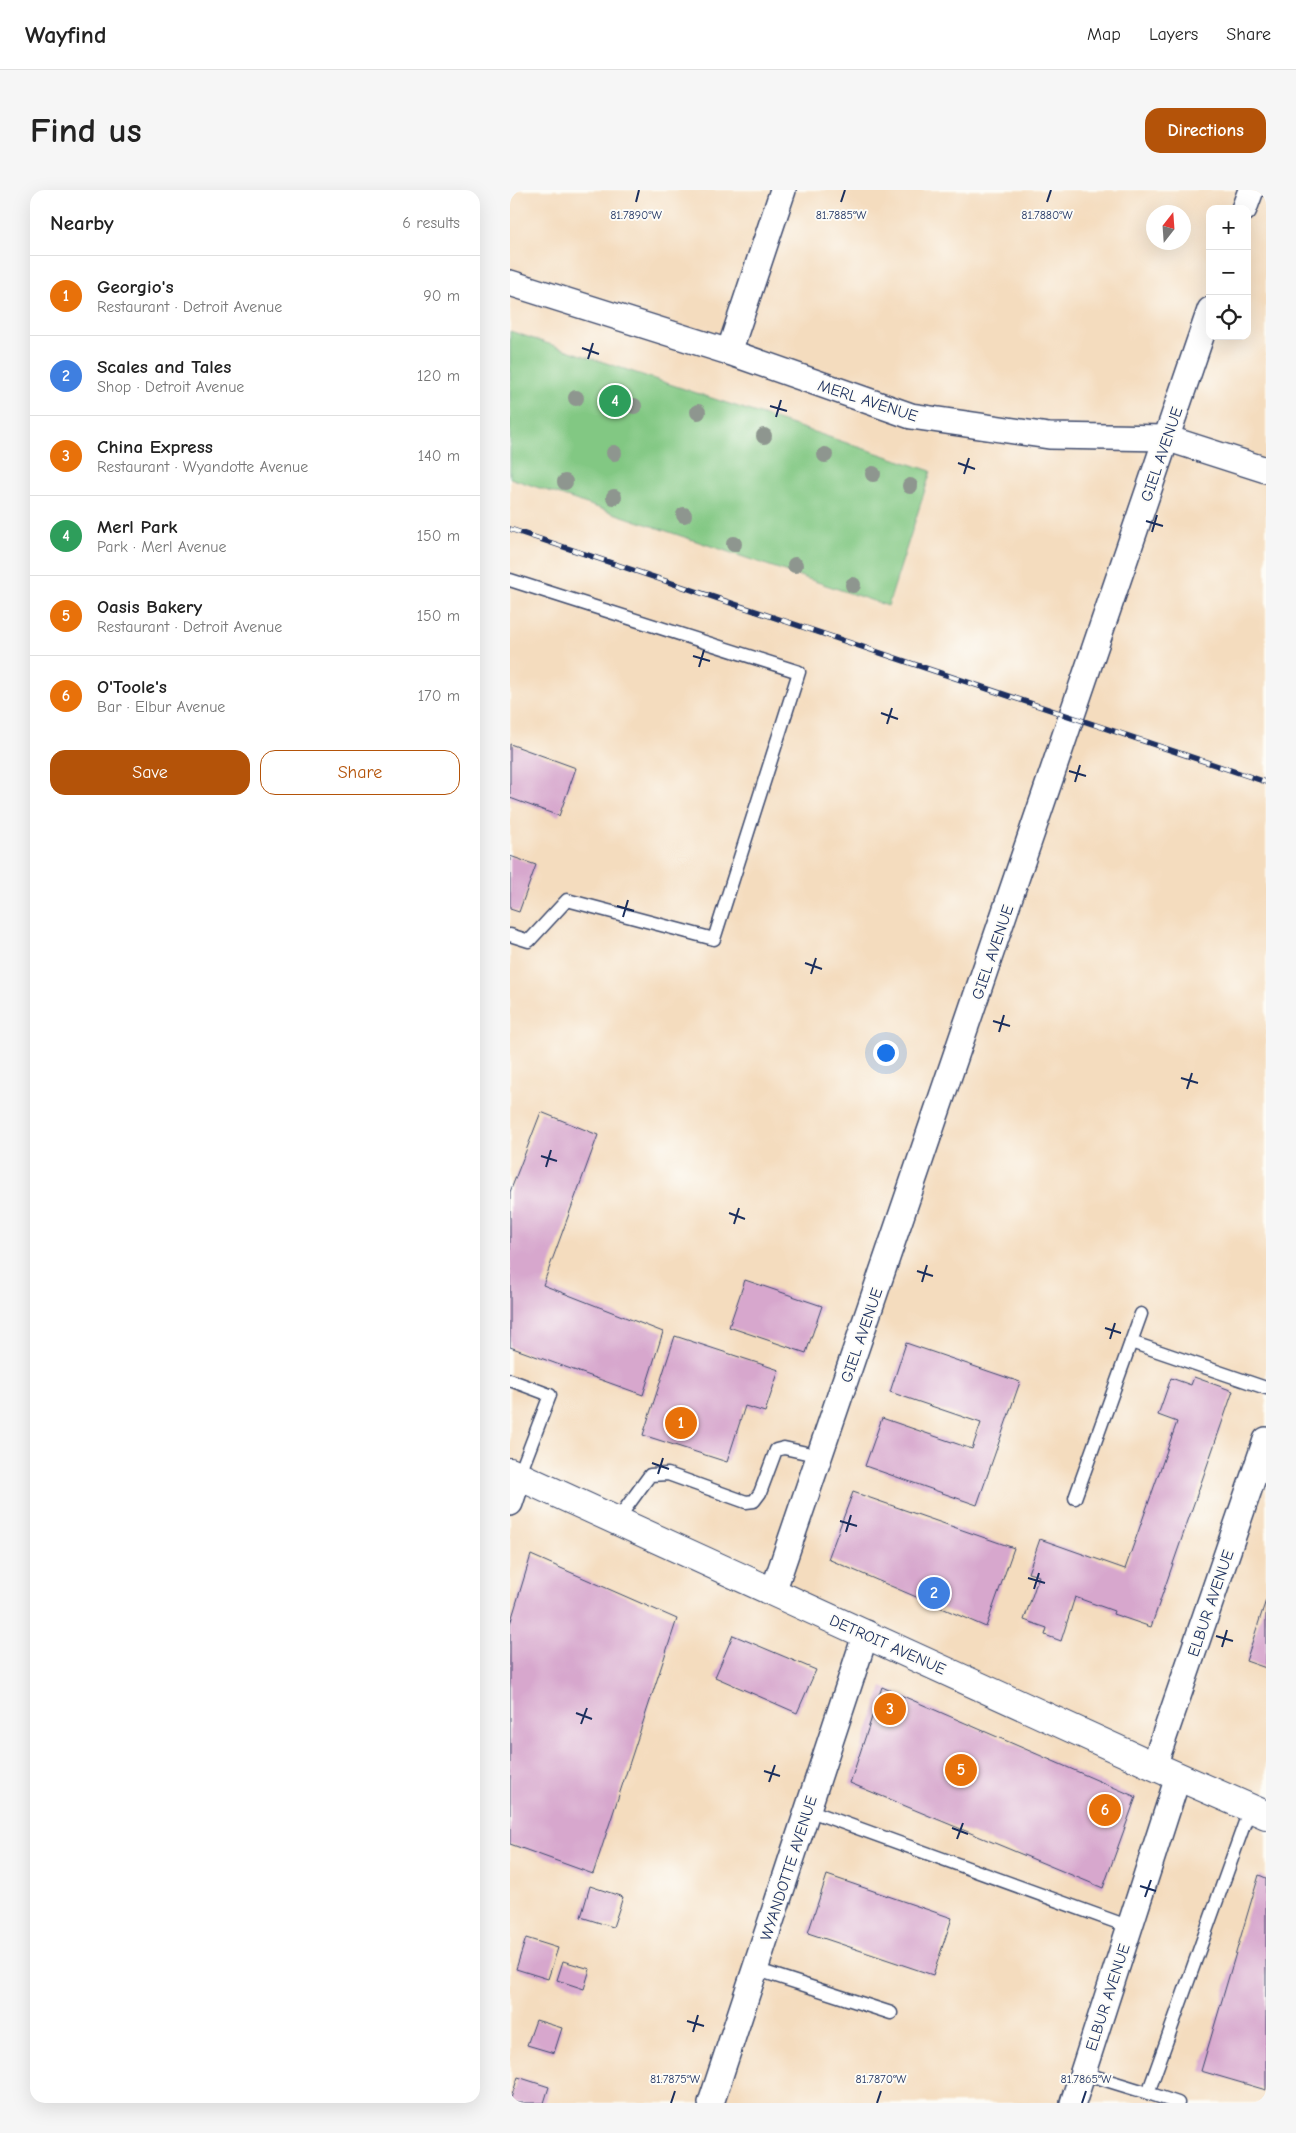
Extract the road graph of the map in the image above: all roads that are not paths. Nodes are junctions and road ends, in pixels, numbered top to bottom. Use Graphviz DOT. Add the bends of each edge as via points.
graph roads {
  1 [pos="783,190"];
  2 [pos="1251,190"];
  3 [pos="1245,205"];
  4 [pos="510,282"];
  5 [pos="1206,322"];
  6 [pos="729,352"];
  7 [pos="1166,438"];
  8 [pos="1266,470"];
  9 [pos="510,580"];
  10 [pos="510,935"];
  11 [pos="1141,1314"];
  12 [pos="1131,1342"];
  13 [pos="510,1380"];
  14 [pos="1266,1388"];
  15 [pos="1266,1440"];
  16 [pos="820,1456"];
  17 [pos="515,1474"];
  18 [pos="1075,1498"];
  19 [pos="510,1503"];
  20 [pos="617,1520"];
  21 [pos="773,1592"];
  22 [pos="866,1633"];
  23 [pos="1166,1771"];
  24 [pos="808,1810"];
  25 [pos="1258,1812"];
  26 [pos="1130,1927"];
  27 [pos="755,1969"];
  28 [pos="890,2012"];
  29 [pos="1083,2073"];
  30 [pos="1148,2093"];
  31 [pos="711,2103"];
  32 [pos="1073,2103"];
  33 [pos="1178,2103"];
  1 -- 6 [label="street"];
  2 -- 3 [label="street"];
  4 -- 6 [label="street, MERL AVENUE"];
  5 -- 7 [label="street, GIEL AVENUE"];
  6 -- 7 [label="street, MERL AVENUE" via="911,416 1049,436"];
  7 -- 8 [label="street, MERL AVENUE"];
  7 -- 16 [label="street, GIEL AVENUE"];
  9 -- 10 [label="lane" via="799,672 714,939 567,900 529,941"];
  11 -- 12 [label="lane"];
  12 -- 14 [label="lane"];
  12 -- 18 [label="lane"];
  13 -- 17 [label="lane" via="550,1395"];
  15 -- 23 [label="street, ELBUR AVENUE"];
  16 -- 20 [label="lane" via="784,1448 776,1450 760,1493 754,1501 746,1502 668,1474 650,1475"];
  16 -- 21 [label="street, GIEL AVENUE"];
  17 -- 19 [label="street"];
  17 -- 20 [label="main road, DETROIT AVENUE"];
  20 -- 21 [label="main road, DETROIT AVENUE"];
  21 -- 22 [label="main road, DETROIT AVENUE"];
  22 -- 23 [label="main road, DETROIT AVENUE"];
  22 -- 24 [label="street, WYANDOTTE AVENUE"];
  23 -- 25 [label="main road, DETROIT AVENUE"];
  23 -- 26 [label="street, ELBUR AVENUE"];
  24 -- 26 [label="lane"];
  24 -- 27 [label="street, WYANDOTTE AVENUE"];
  25 -- 30 [label="lane"];
  26 -- 29 [label="street, ELBUR AVENUE"];
  27 -- 28 [label="lane"];
  27 -- 31 [label="street, WYANDOTTE AVENUE"];
  29 -- 30 [label="lane"];
  29 -- 32 [label="street, ELBUR AVENUE"];
  30 -- 33 [label="lane"];
}
